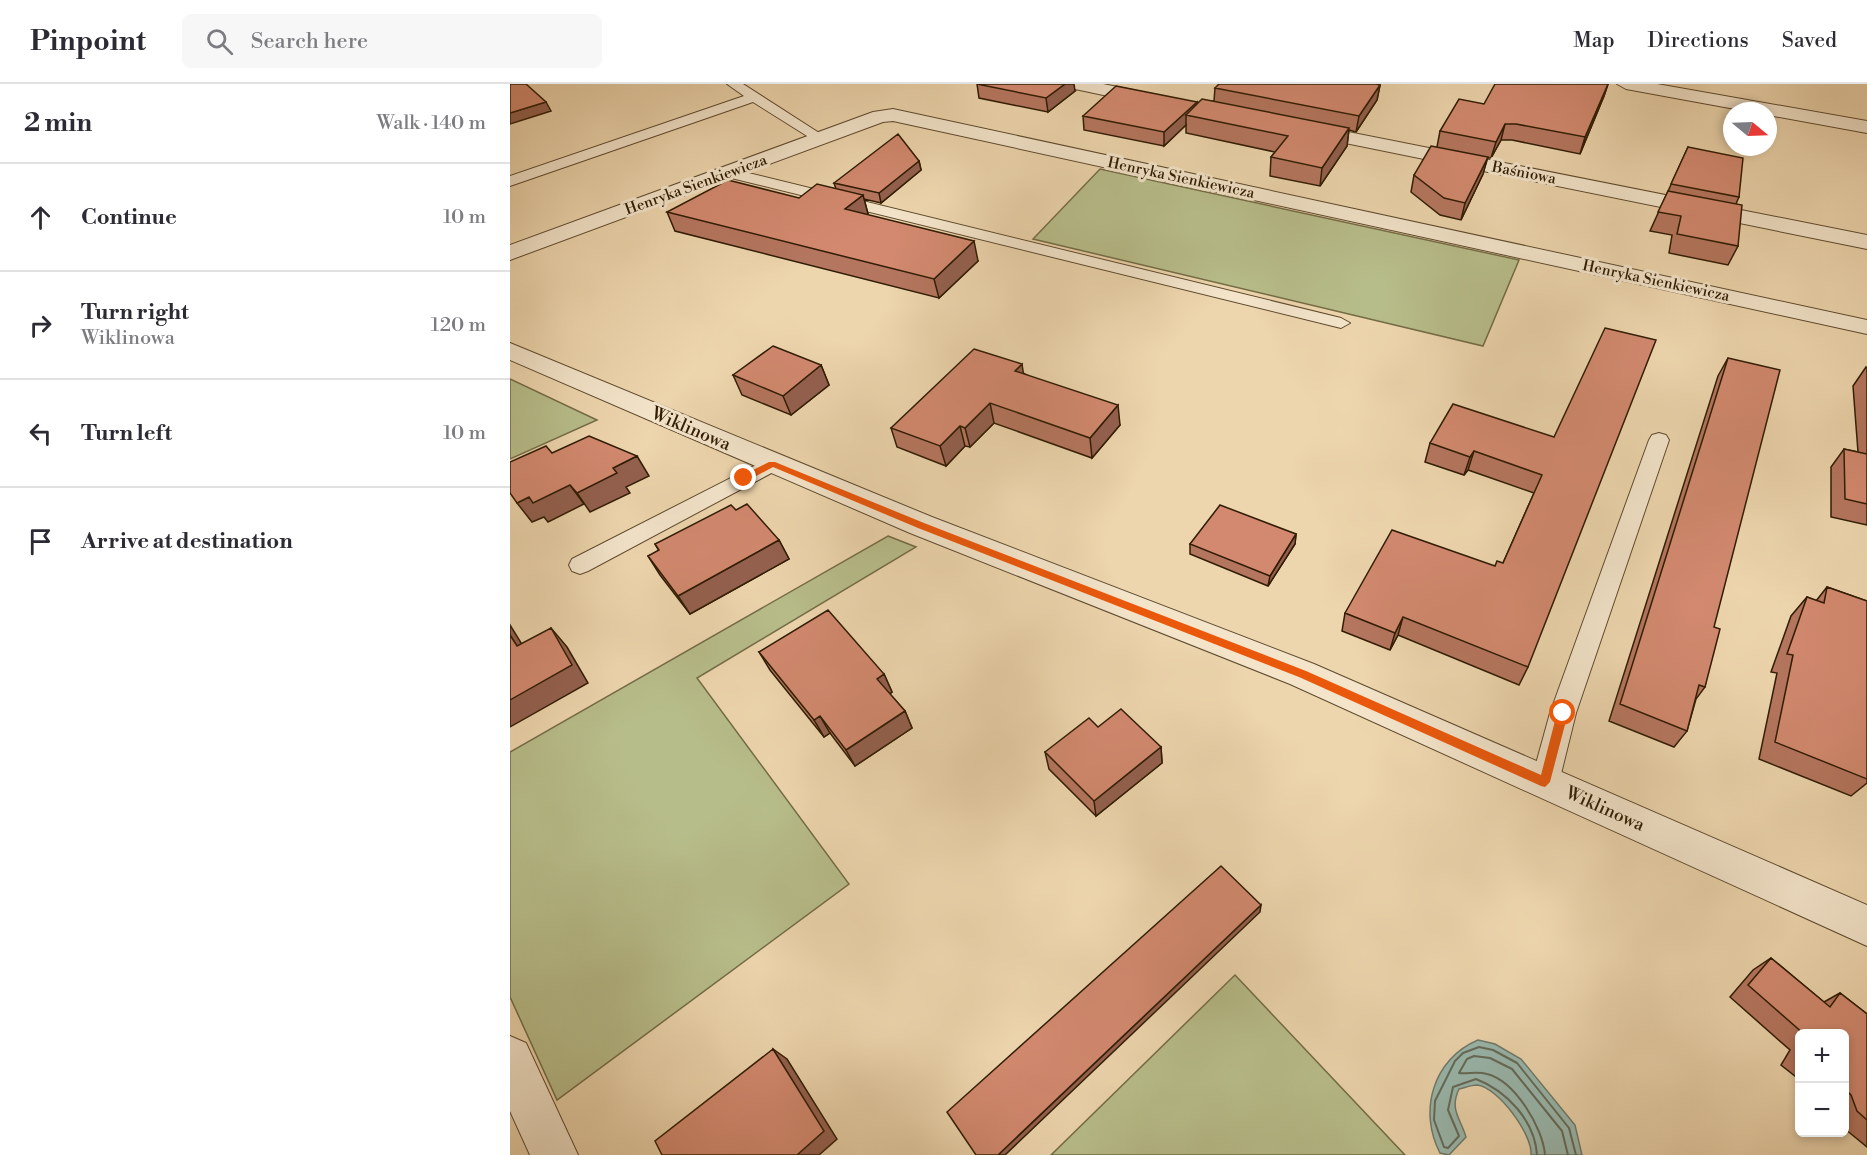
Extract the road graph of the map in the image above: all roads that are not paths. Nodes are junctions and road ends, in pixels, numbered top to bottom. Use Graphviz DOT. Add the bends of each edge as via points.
graph roads {
  1 [pos="734,84"];
  2 [pos="1075,84"];
  3 [pos="1626,84"];
  4 [pos="755,98"];
  5 [pos="1180,105"];
  6 [pos="1285,126"];
  7 [pos="1867,127"];
  8 [pos="820,138"];
  9 [pos="728,173"];
  10 [pos="510,181"];
  11 [pos="1867,242"];
  12 [pos="510,253"];
  13 [pos="1341,323"];
  14 [pos="1867,327"];
  15 [pos="510,351"];
  16 [pos="1659,440"];
  17 [pos="772,464"];
  18 [pos="580,565"];
  19 [pos="1545,782"];
  20 [pos="1867,926"];
  21 [pos="510,1059"];
  22 [pos="554,1155"];
  1 -- 4 [label="lane"];
  2 -- 5 [label="street"];
  3 -- 7 [label="street"];
  4 -- 8 [label="lane"];
  4 -- 10 [label="lane"];
  6 -- 11 [label="street, Baśniowa"];
  8 -- 9 [label="street, Henryka Sienkiewicza"];
  8 -- 14 [label="street, Henryka Sienkiewicza" via="893,115"];
  9 -- 12 [label="street, Henryka Sienkiewicza"];
  9 -- 13 [label="lane"];
  15 -- 17 [label="street, Wiklinowa"];
  16 -- 19 [label="lane" via="1563,713"];
  17 -- 18 [label="lane"];
  17 -- 19 [label="street, Wiklinowa" via="1302,674"];
  19 -- 20 [label="street, Wiklinowa"];
  21 -- 22 [label="street"];
}
